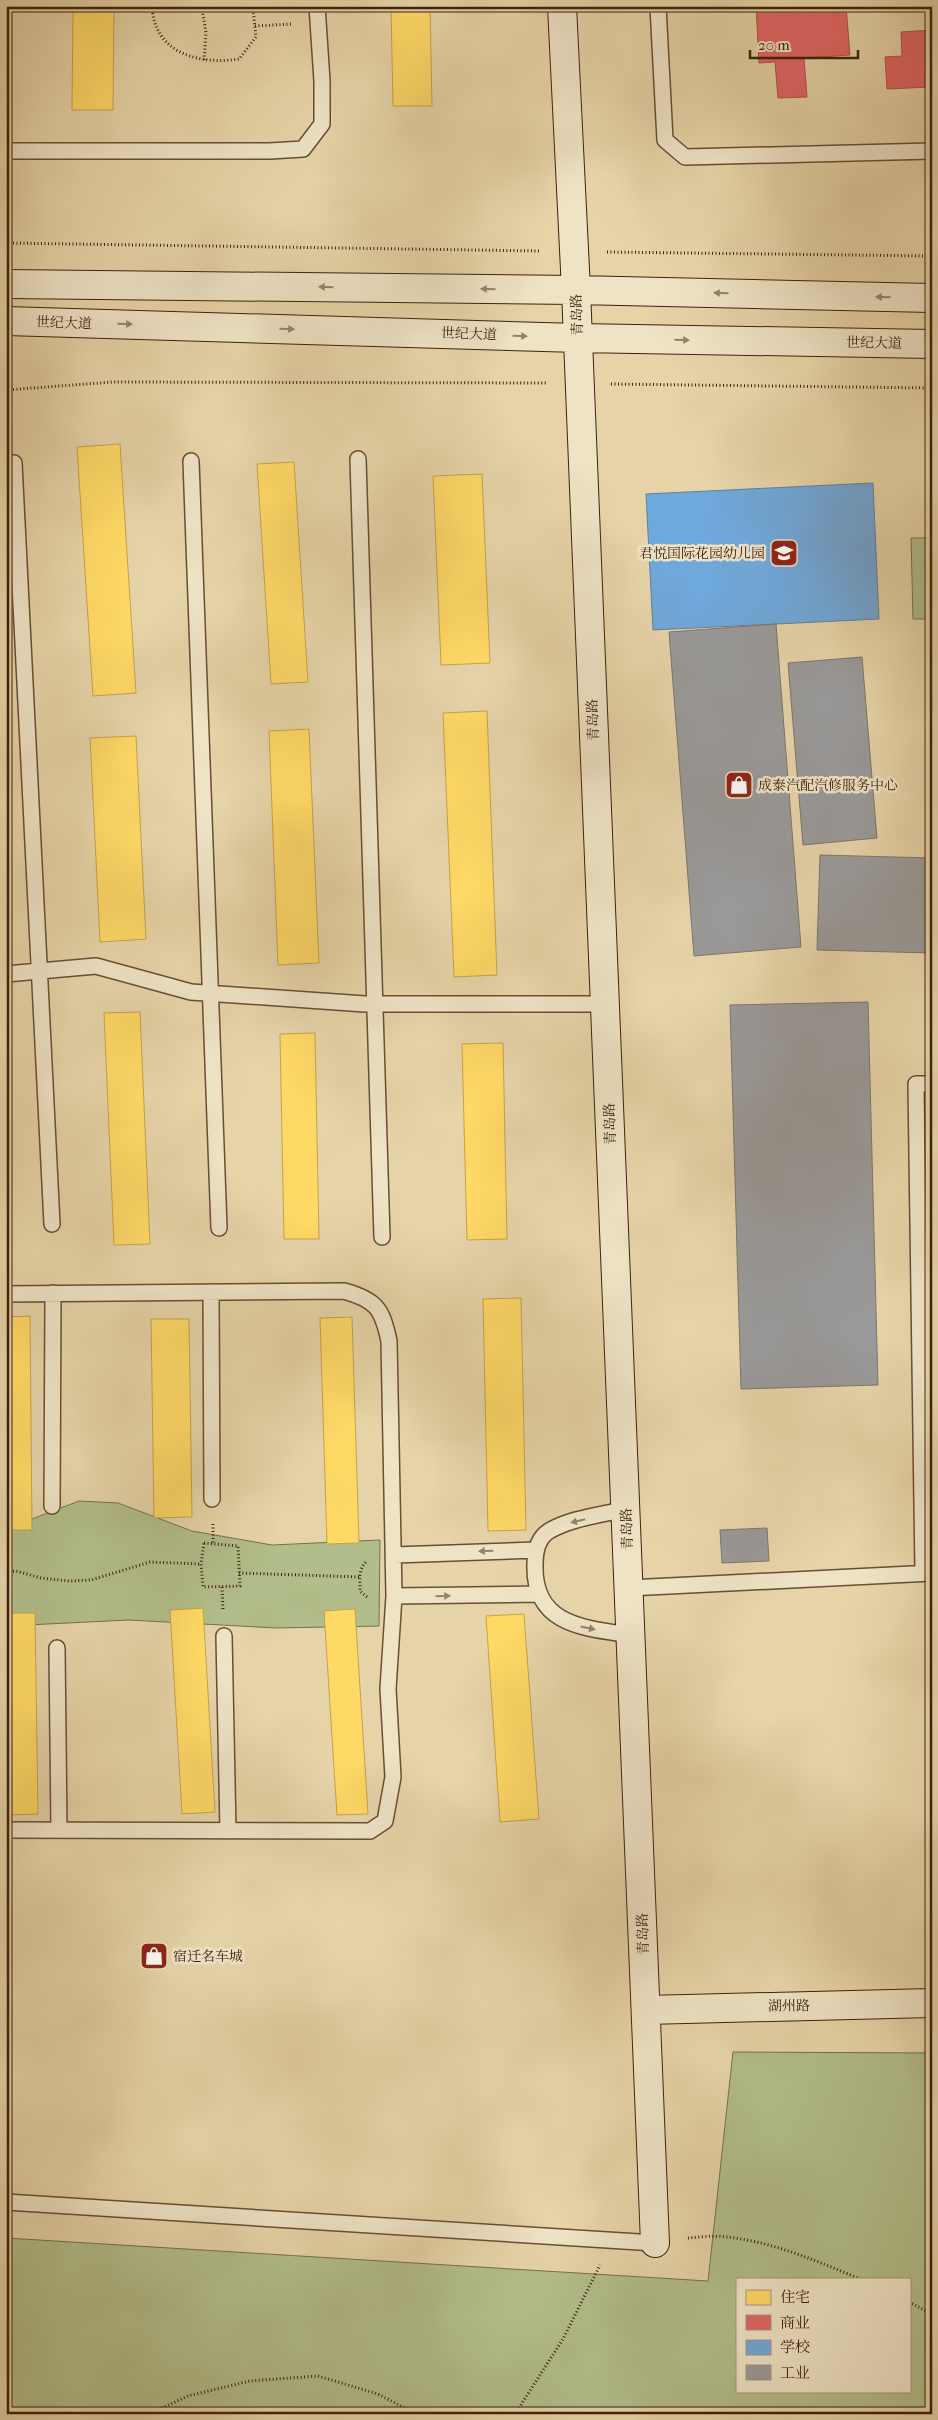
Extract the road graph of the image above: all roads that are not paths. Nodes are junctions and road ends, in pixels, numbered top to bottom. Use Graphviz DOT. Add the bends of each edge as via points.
graph roads {
  1 [pos="317,6"];
  2 [pos="562,6"];
  3 [pos="658,6"];
  4 [pos="6,151"];
  5 [pos="932,151"];
  6 [pos="6,284"];
  7 [pos="576,290"];
  8 [pos="932,298"];
  9 [pos="6,321"];
  10 [pos="578,338"];
  11 [pos="932,344"];
  12 [pos="358,459"];
  13 [pos="191,461"];
  14 [pos="14,463"];
  15 [pos="39,971"];
  16 [pos="6,974"];
  17 [pos="210,993"];
  18 [pos="376,1004"];
  19 [pos="605,1004"];
  20 [pos="932,1084"];
  21 [pos="52,1224"];
  22 [pos="219,1228"];
  23 [pos="382,1237"];
  24 [pos="211,1292"];
  25 [pos="53,1293"];
  26 [pos="6,1294"];
  27 [pos="212,1499"];
  28 [pos="52,1506"];
  29 [pos="626,1510"];
  30 [pos="535,1550"];
  31 [pos="394,1555"];
  32 [pos="927,1573"];
  33 [pos="629,1588"];
  34 [pos="539,1594"];
  35 [pos="394,1596"];
  36 [pos="631,1635"];
  37 [pos="224,1636"];
  38 [pos="57,1648"];
  39 [pos="6,1830"];
  40 [pos="58,1830"];
  41 [pos="228,1831"];
  42 [pos="932,2003"];
  43 [pos="646,2010"];
  44 [pos="6,2202"];
  45 [pos="655,2243"];
  1 -- 4 [label="lane" via="322,124 303,149 270,152"];
  2 -- 7 [label="street, 青岛路"];
  3 -- 5 [label="lane" via="665,140 685,157"];
  7 -- 6 [label="street, one-way"];
  8 -- 7 [label="street, one-way"];
  7 -- 10 [label="street, 青岛路"];
  9 -- 10 [label="street, 世纪大道, one-way"];
  10 -- 11 [label="street, 世纪大道, one-way"];
  10 -- 19 [label="street, 青岛路"];
  12 -- 18 [label="lane"];
  13 -- 17 [label="lane"];
  14 -- 15 [label="lane"];
  15 -- 16 [label="lane"];
  15 -- 17 [label="lane" via="96,966 191,992"];
  15 -- 21 [label="lane"];
  17 -- 18 [label="lane"];
  17 -- 22 [label="lane"];
  18 -- 19 [label="lane"];
  18 -- 23 [label="lane"];
  19 -- 29 [label="street, 青岛路"];
  20 -- 32 [label="lane" via="916,1084"];
  24 -- 25 [label="lane"];
  24 -- 27 [label="lane"];
  24 -- 31 [label="lane" via="344,1291 371,1300 380,1312 389,1341"];
  25 -- 26 [label="lane"];
  25 -- 28 [label="lane"];
  29 -- 30 [label="lane, one-way" via="561,1526 548,1532"];
  29 -- 33 [label="street, 青岛路"];
  30 -- 31 [label="lane, one-way"];
  30 -- 34 [label="lane" via="536,1589"];
  31 -- 35 [label="lane"];
  32 -- 33 [label="lane"];
  33 -- 36 [label="street, 青岛路"];
  35 -- 34 [label="lane, one-way"];
  34 -- 36 [label="lane, one-way" via="546,1609 583,1628"];
  35 -- 41 [label="lane" via="388,1689 393,1776 385,1821 370,1831"];
  36 -- 43 [label="street, 青岛路"];
  37 -- 41 [label="lane"];
  38 -- 40 [label="lane"];
  39 -- 40 [label="lane"];
  40 -- 41 [label="lane"];
  42 -- 43 [label="street, 湖州路"];
  43 -- 45 [label="street, 青岛路"];
  44 -- 45 [label="lane"];
}
